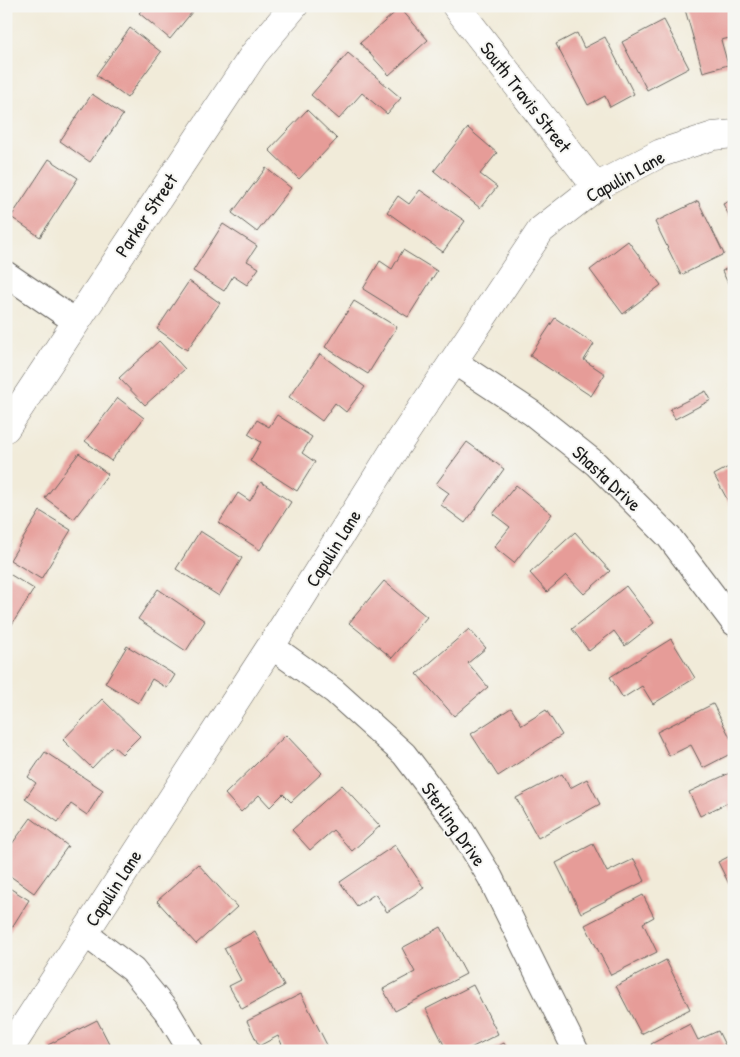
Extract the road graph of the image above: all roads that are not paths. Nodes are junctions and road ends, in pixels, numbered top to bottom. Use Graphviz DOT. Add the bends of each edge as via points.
graph roads {
  1 [pos="294,6"];
  2 [pos="456,6"];
  3 [pos="734,134"];
  4 [pos="596,187"];
  5 [pos="6,274"];
  6 [pos="76,321"];
  7 [pos="452,361"];
  8 [pos="6,428"];
  9 [pos="734,623"];
  10 [pos="271,646"];
  11 [pos="84,933"];
  12 [pos="6,1049"];
  13 [pos="191,1051"];
  14 [pos="576,1051"];
  1 -- 6 [label="street, Parker Street" via="254,54"];
  2 -- 4 [label="street, South Travis Street"];
  3 -- 4 [label="street, Capulin Lane" via="713,136 661,153"];
  4 -- 7 [label="street, Capulin Lane" via="541,230"];
  5 -- 6 [label="street"];
  6 -- 8 [label="street, Parker Street"];
  7 -- 9 [label="street, Shasta Drive" via="532,413 596,464 669,537"];
  7 -- 10 [label="street, Capulin Lane"];
  10 -- 11 [label="street, Capulin Lane"];
  10 -- 14 [label="street, Sterling Drive" via="334,691 404,754 459,826 490,876"];
  11 -- 12 [label="street, Capulin Lane" via="16,1039"];
  11 -- 13 [label="street" via="133,970 168,1013"];
}
